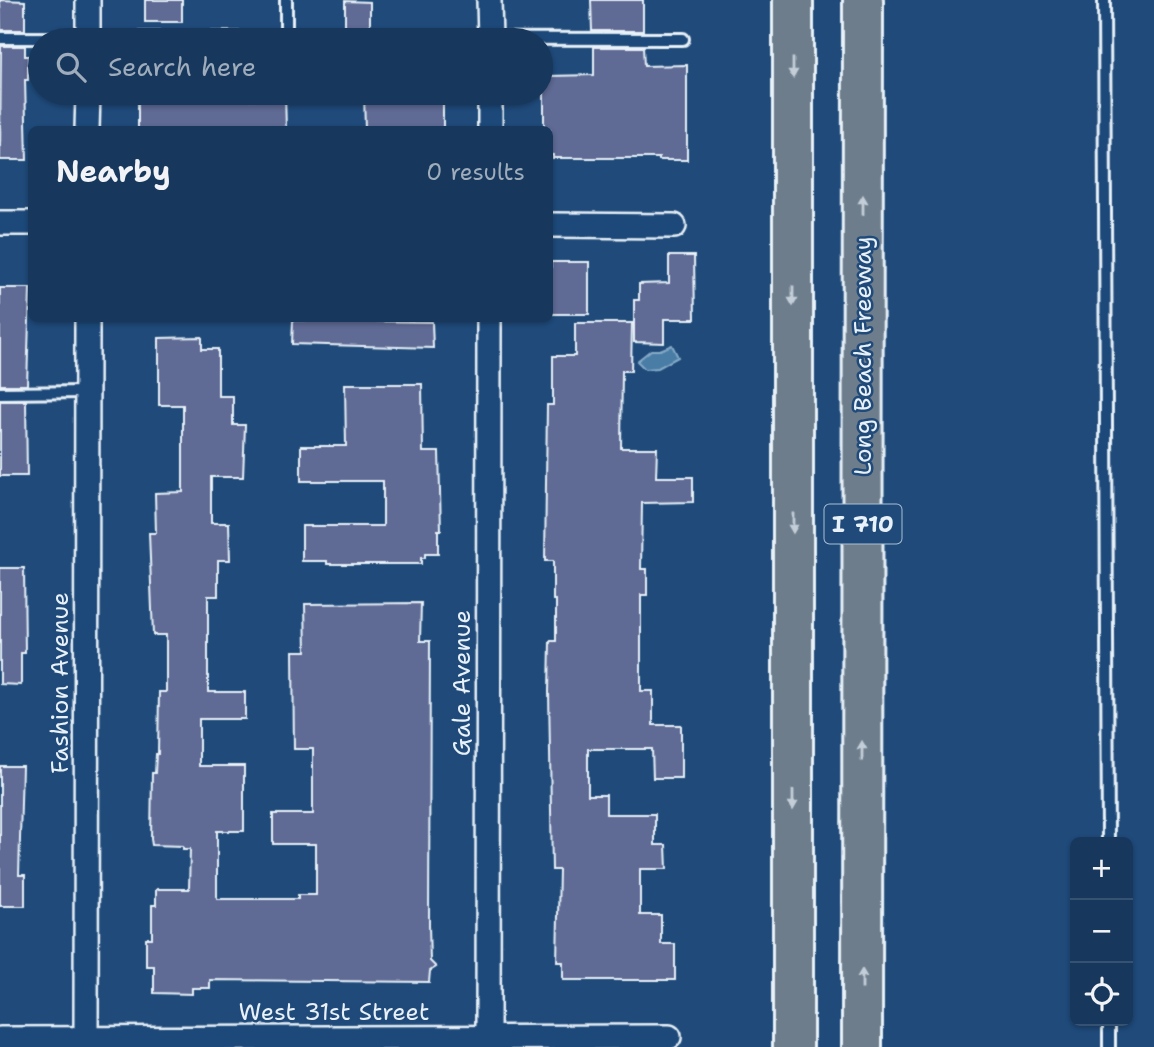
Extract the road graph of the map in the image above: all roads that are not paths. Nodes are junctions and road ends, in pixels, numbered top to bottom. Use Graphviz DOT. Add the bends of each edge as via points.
graph roads {
  1 [pos="88,0"];
  2 [pos="286,0"];
  3 [pos="489,0"];
  4 [pos="793,0"];
  5 [pos="863,0"];
  6 [pos="1104,0"];
  7 [pos="88,28"];
  8 [pos="286,28"];
  9 [pos="489,28"];
  10 [pos="0,38"];
  11 [pos="28,38"];
  12 [pos="553,39"];
  13 [pos="683,39"];
  14 [pos="88,105"];
  15 [pos="489,105"];
  16 [pos="88,126"];
  17 [pos="489,126"];
  18 [pos="0,223"];
  19 [pos="28,223"];
  20 [pos="553,225"];
  21 [pos="674,226"];
  22 [pos="87,322"];
  23 [pos="489,322"];
  24 [pos="87,392"];
  25 [pos="0,393"];
  26 [pos="1108,837"];
  27 [pos="1108,1026"];
  28 [pos="669,1037"];
  29 [pos="0,1039"];
  30 [pos="488,1042"];
  31 [pos="86,1043"];
  32 [pos="793,1047"];
  33 [pos="862,1047"];
  34 [pos="1109,1047"];
  1 -- 7 [label="street"];
  2 -- 8 [label="lane"];
  3 -- 9 [label="street"];
  4 -- 32 [label="highway, I 710, one-way"];
  33 -- 5 [label="highway, Long Beach Freeway / I 710, one-way"];
  6 -- 26 [label="lane"];
  10 -- 11 [label="lane"];
  12 -- 13 [label="lane"];
  14 -- 16 [label="street"];
  15 -- 17 [label="street"];
  18 -- 19 [label="street"];
  20 -- 21 [label="street"];
  22 -- 24 [label="street, Fashion Avenue"];
  23 -- 30 [label="street, Gale Avenue"];
  24 -- 25 [label="lane"];
  24 -- 31 [label="street, Fashion Avenue"];
  27 -- 34 [label="lane"];
  28 -- 30 [label="street, West 31st Street"];
  29 -- 31 [label="street, West 31st Street"];
  30 -- 31 [label="street, West 31st Street"];
}
